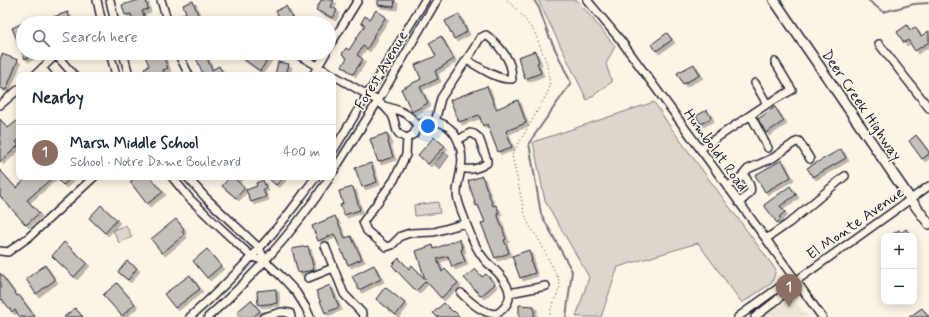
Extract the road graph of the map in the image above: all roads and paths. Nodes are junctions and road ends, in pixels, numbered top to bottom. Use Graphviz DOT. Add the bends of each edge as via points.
graph roads {
  1 [pos="97,0"];
  2 [pos="110,0"];
  3 [pos="161,0"];
  4 [pos="358,0"];
  5 [pos="425,0"];
  6 [pos="437,0"];
  7 [pos="507,0"];
  8 [pos="587,0"];
  9 [pos="774,0"];
  10 [pos="100,16"];
  11 [pos="113,16"];
  12 [pos="166,16"];
  13 [pos="336,36"];
  14 [pos="879,44"];
  15 [pos="51,60"];
  16 [pos="62,60"];
  17 [pos="112,60"];
  18 [pos="124,60"];
  19 [pos="182,60"];
  20 [pos="307,60"];
  21 [pos="322,60"];
  22 [pos="466,60"];
  23 [pos="775,62"];
  24 [pos="318,66"];
  25 [pos="42,68"];
  26 [pos="38,72"];
  27 [pos="45,72"];
  28 [pos="72,72"];
  29 [pos="115,72"];
  30 [pos="128,72"];
  31 [pos="188,72"];
  32 [pos="315,72"];
  33 [pos="328,72"];
  34 [pos="336,77"];
  35 [pos="754,83"];
  36 [pos="16,92"];
  37 [pos="367,95"];
  38 [pos="381,104"];
  39 [pos="768,104"];
  40 [pos="0,105"];
  41 [pos="929,108"];
  42 [pos="751,116"];
  43 [pos="435,122"];
  44 [pos="417,125"];
  45 [pos="407,138"];
  46 [pos="458,140"];
  47 [pos="336,145"];
  48 [pos="768,148"];
  49 [pos="700,149"];
  50 [pos="810,159"];
  51 [pos="336,168"];
  52 [pos="462,168"];
  53 [pos="845,176"];
  54 [pos="742,177"];
  55 [pos="91,180"];
  56 [pos="174,180"];
  57 [pos="190,180"];
  58 [pos="314,180"];
  59 [pos="328,180"];
  60 [pos="929,186"];
  61 [pos="727,187"];
  62 [pos="911,200"];
  63 [pos="739,203"];
  64 [pos="466,223"];
  65 [pos="929,224"];
  66 [pos="766,239"];
  67 [pos="325,246"];
  68 [pos="260,248"];
  69 [pos="0,251"];
  70 [pos="252,256"];
  71 [pos="265,261"];
  72 [pos="333,268"];
  73 [pos="308,278"];
  74 [pos="796,281"];
  75 [pos="546,286"];
  76 [pos="461,293"];
  77 [pos="509,293"];
  78 [pos="364,316"];
  79 [pos="190,317"];
  80 [pos="208,317"];
  81 [pos="264,317"];
  82 [pos="291,317"];
  83 [pos="310,317"];
  84 [pos="549,317"];
  85 [pos="738,317"];
  86 [pos="755,317"];
  87 [pos="822,317"];
  1 -- 10 [label="street"];
  2 -- 11 [label="street"];
  3 -- 12 [label="street"];
  4 -- 13 [label="street"];
  5 -- 37 [label="street, Forest Avenue"];
  6 -- 38 [label="street, Forest Avenue"];
  7 -- 84 [label="path" via="535,33 547,64 550,86 512,155 526,218 559,280 560,287"];
  8 -- 49 [label="street, Humboldt Road" via="622,42"];
  9 -- 62 [label="main road, Deer Creek Highway"];
  14 -- 41 [label="street"];
  15 -- 25 [label="street"];
  16 -- 28 [label="street"];
  17 -- 29 [label="street"];
  18 -- 30 [label="street"];
  19 -- 31 [label="street"];
  20 -- 24 [label="street"];
  21 -- 24 [label="street"];
  22 -- 22 [label="street" via="480,38 486,35 504,54 511,68 512,79 491,73"];
  22 -- 43 [label="street" via="441,98"];
  23 -- 39 [label="street" via="792,90"];
  24 -- 32 [label="street"];
  24 -- 33 [label="street"];
  25 -- 26 [label="street"];
  25 -- 27 [label="street"];
  34 -- 37 [label="street"];
  35 -- 39 [label="street"];
  36 -- 40 [label="street"];
  37 -- 38 [label="street"];
  37 -- 47 [label="street, Forest Avenue"];
  38 -- 44 [label="street" via="399,110"];
  38 -- 45 [label="street" via="392,116 400,136"];
  38 -- 51 [label="street, Forest Avenue"];
  39 -- 42 [label="street"];
  42 -- 48 [label="street"];
  42 -- 49 [label="street"];
  43 -- 44 [label="street"];
  43 -- 46 [label="street" via="441,122 451,129"];
  44 -- 45 [label="street" via="414,134"];
  45 -- 64 [label="street" via="406,155 394,180 363,222 366,231 386,247 410,233 434,232"];
  46 -- 52 [label="street" via="462,153"];
  46 -- 52 [label="street" via="470,133 474,134 479,138 487,160 485,165 473,169"];
  49 -- 61 [label="street, Humboldt Road"];
  50 -- 54 [label="street" via="799,141 773,158 748,169"];
  52 -- 64 [label="street" via="457,195"];
  53 -- 66 [label="street"];
  54 -- 61 [label="street"];
  54 -- 63 [label="street" via="746,178 752,190"];
  55 -- 69 [label="street" via="29,237 8,252"];
  56 -- 70 [label="street" via="204,213"];
  57 -- 68 [label="street"];
  58 -- 68 [label="street"];
  59 -- 71 [label="street"];
  60 -- 62 [label="street, El Monte Avenue"];
  61 -- 63 [label="street, Humboldt Road"];
  62 -- 65 [label="main road, Deer Creek Highway"];
  62 -- 74 [label="street, El Monte Avenue"];
  63 -- 66 [label="street, Humboldt Road"];
  64 -- 77 [label="street" via="482,256 499,274"];
  66 -- 74 [label="street, Humboldt Road"];
  67 -- 72 [label="street"];
  68 -- 70 [label="street"];
  68 -- 71 [label="street"];
  70 -- 71 [label="street"];
  70 -- 79 [label="street"];
  71 -- 80 [label="street"];
  71 -- 83 [label="street" via="296,292"];
  72 -- 73 [label="street"];
  72 -- 78 [label="street" via="344,294"];
  74 -- 85 [label="street" via="781,286"];
  74 -- 86 [label="street"];
  74 -- 87 [label="street, Humboldt Road"];
  75 -- 77 [label="street"];
  76 -- 77 [label="street" via="489,316 497,315 507,306"];
  81 -- 82 [label="street" via="281,312 290,314"];
}
